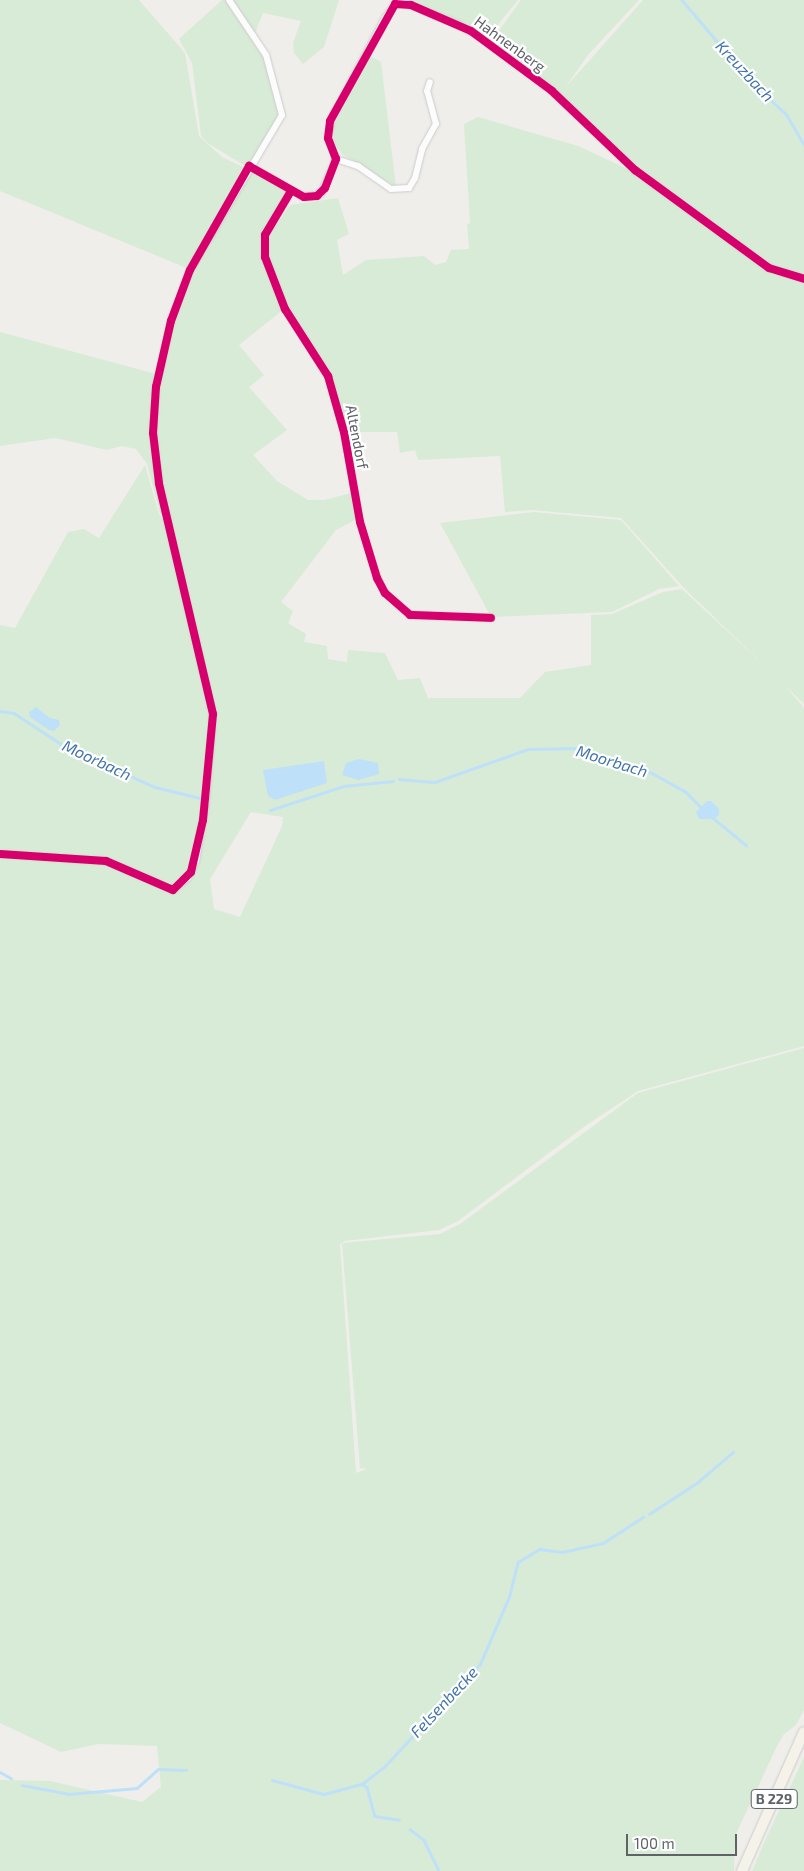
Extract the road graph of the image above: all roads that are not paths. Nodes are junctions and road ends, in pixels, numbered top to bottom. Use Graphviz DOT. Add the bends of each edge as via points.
graph roads {
  1 [pos="229,0"];
  2 [pos="430,82"];
  3 [pos="336,159"];
  4 [pos="249,166"];
  5 [pos="291,191"];
  6 [pos="804,279"];
  7 [pos="491,618"];
  8 [pos="0,854"];
  9 [pos="804,1732"];
  10 [pos="742,1871"];
  1 -- 4 [label="street" via="266,55 282,110 278,124"];
  2 -- 3 [label="street" via="427,91 436,124 422,148 415,178 409,188 391,189 358,166"];
  3 -- 5 [label="street" via="321,194 304,197"];
  3 -- 6 [label="street, Hahnenberg" via="328,138 332,118 388,13 395,4 403,2 459,25 483,40 552,91 635,170 780,273"];
  4 -- 5 [label="street"];
  4 -- 8 [label="street" via="190,270 170,321 156,387 153,433 158,483 213,714 206,801 196,861 188,878 173,890 106,861"];
  5 -- 7 [label="street, Altendorf" via="264,238 265,258 285,309 328,376 344,432 360,522 377,578 385,593 410,615"];
  9 -- 10 [label="main road, B 229"];
}
